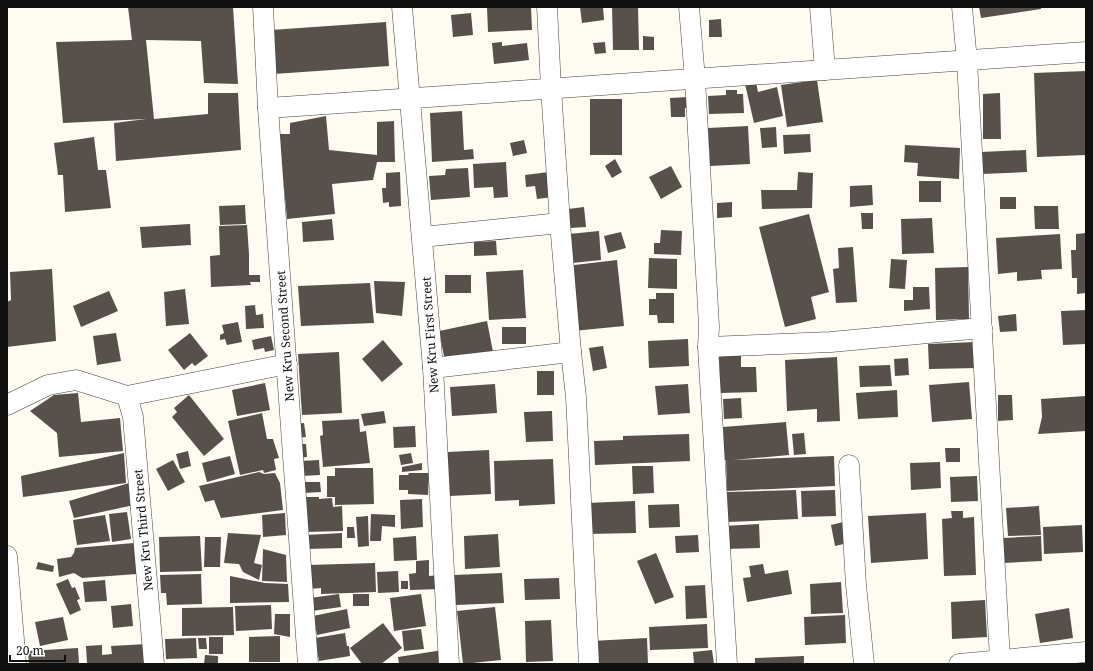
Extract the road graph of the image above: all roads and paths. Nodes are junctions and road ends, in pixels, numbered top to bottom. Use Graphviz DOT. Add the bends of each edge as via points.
graph roads {
  1 [pos="263,7"];
  2 [pos="402,7"];
  3 [pos="547,7"];
  4 [pos="689,7"];
  5 [pos="820,7"];
  6 [pos="962,7"];
  7 [pos="1086,52"];
  8 [pos="967,61"];
  9 [pos="825,70"];
  10 [pos="694,79"];
  11 [pos="551,88"];
  12 [pos="409,98"];
  13 [pos="268,108"];
  14 [pos="560,223"];
  15 [pos="422,237"];
  16 [pos="982,328"];
  17 [pos="708,347"];
  18 [pos="571,352"];
  19 [pos="287,364"];
  20 [pos="433,368"];
  21 [pos="127,396"];
  22 [pos="7,405"];
  23 [pos="849,465"];
  24 [pos="7,556"];
  25 [pos="1086,652"];
  26 [pos="1000,660"];
  27 [pos="16,664"];
  28 [pos="154,664"];
  29 [pos="308,664"];
  30 [pos="449,664"];
  31 [pos="589,664"];
  32 [pos="727,664"];
  33 [pos="864,664"];
  34 [pos="959,664"];
  1 -- 13 [label="street, New Kru Second Street"];
  2 -- 12 [label="street, New Kru First Street"];
  3 -- 11 [label="street"];
  4 -- 10 [label="street"];
  5 -- 9 [label="street"];
  6 -- 8 [label="street"];
  7 -- 8 [label="street"];
  8 -- 9 [label="street"];
  8 -- 16 [label="street"];
  9 -- 10 [label="street"];
  10 -- 11 [label="street"];
  10 -- 17 [label="street" via="709,326"];
  11 -- 12 [label="street"];
  11 -- 14 [label="street"];
  12 -- 13 [label="street"];
  12 -- 15 [label="street, New Kru First Street"];
  13 -- 19 [label="street, New Kru Second Street"];
  14 -- 15 [label="street"];
  14 -- 18 [label="street"];
  15 -- 20 [label="street, New Kru First Street"];
  16 -- 17 [label="street" via="831,342"];
  16 -- 26 [label="street"];
  17 -- 32 [label="street"];
  18 -- 20 [label="street"];
  18 -- 31 [label="street" via="576,397"];
  19 -- 21 [label="street"];
  19 -- 29 [label="street, New Kru Second Street"];
  20 -- 30 [label="street, New Kru First Street"];
  21 -- 22 [label="street" via="76,380 48,385"];
  21 -- 28 [label="street, New Kru Third Street" via="134,425"];
  23 -- 33 [label="street" via="856,585"];
  24 -- 27 [label="street"];
  25 -- 26 [label="street"];
  26 -- 34 [label="street"];
}
